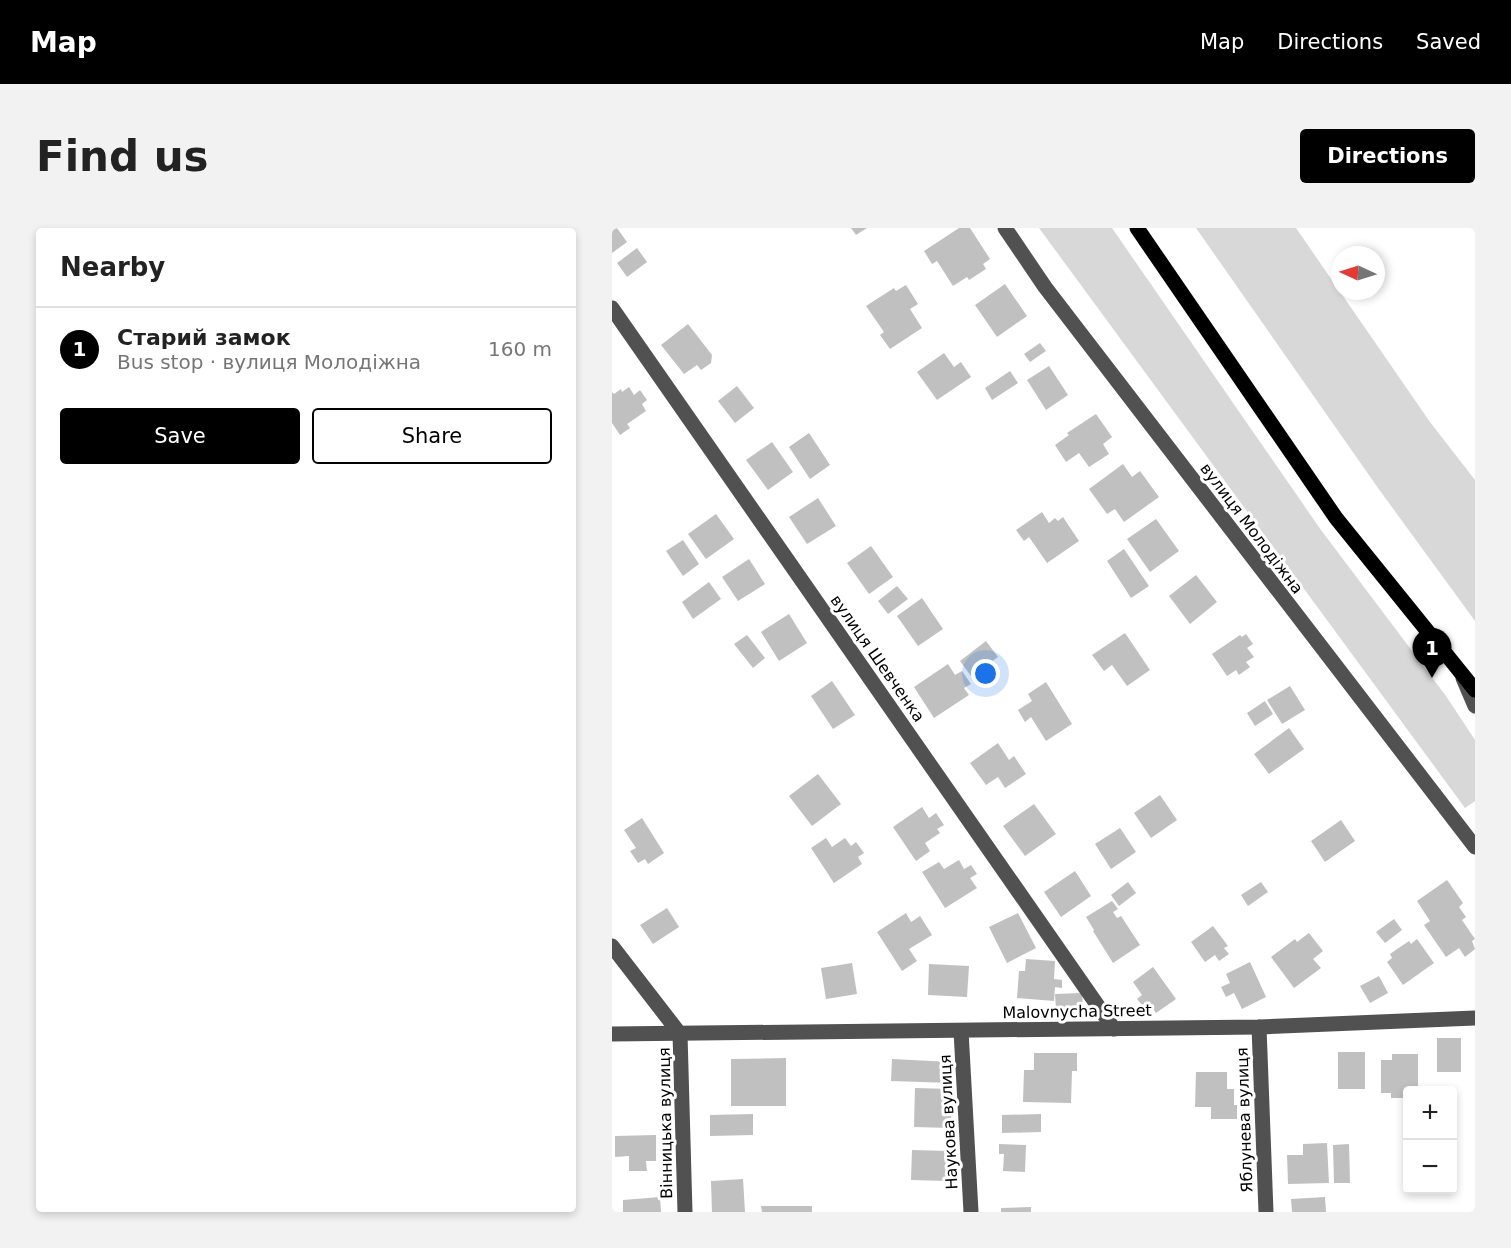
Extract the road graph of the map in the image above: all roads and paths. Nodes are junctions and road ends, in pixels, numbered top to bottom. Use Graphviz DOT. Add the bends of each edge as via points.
graph roads {
  1 [pos="1005,228"];
  2 [pos="1137,228"];
  3 [pos="612,308"];
  4 [pos="1462,675"];
  5 [pos="1475,690"];
  6 [pos="1475,706"];
  7 [pos="1475,847"];
  8 [pos="612,946"];
  9 [pos="1475,1018"];
  10 [pos="1259,1027"];
  11 [pos="1114,1029"];
  12 [pos="961,1030"];
  13 [pos="612,1034"];
  14 [pos="680,1034"];
  15 [pos="685,1212"];
  16 [pos="971,1212"];
  17 [pos="1266,1212"];
  1 -- 7 [label="street, вулиця Молодіжна" via="1045,287"];
  2 -- 4 [label="main road" via="1336,519"];
  3 -- 11 [label="street, вулиця Шевченка"];
  4 -- 5 [label="main road"];
  4 -- 6 [label="street"];
  8 -- 14 [label="street"];
  9 -- 10 [label="street, Malovnycha Street"];
  10 -- 11 [label="street, Malovnycha Street"];
  10 -- 17 [label="street, Яблунева вулиця"];
  11 -- 12 [label="street, Malovnycha Street"];
  12 -- 14 [label="street, Malovnycha Street"];
  12 -- 16 [label="street, Наукова вулиця"];
  13 -- 14 [label="street, Malovnycha Street"];
  14 -- 15 [label="street, Вінницька вулиця"];
}
